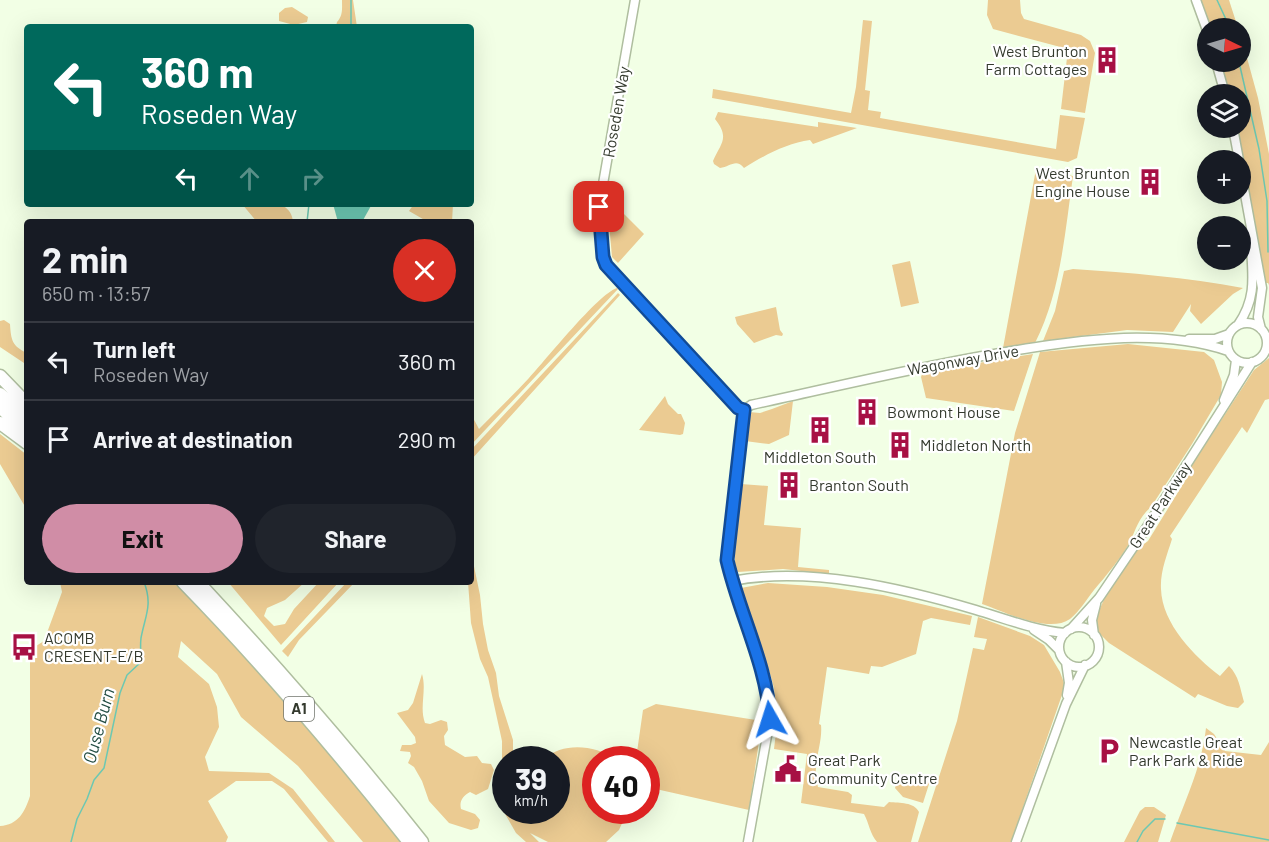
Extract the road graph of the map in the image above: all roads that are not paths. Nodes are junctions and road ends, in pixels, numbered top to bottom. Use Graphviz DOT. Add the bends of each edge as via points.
graph roads {
  1 [pos="635,0"];
  2 [pos="1196,0"];
  3 [pos="1203,18"];
  4 [pos="1248,204"];
  5 [pos="1238,325"];
  6 [pos="1261,329"];
  7 [pos="1229,334"];
  8 [pos="1186,340"];
  9 [pos="1228,351"];
  10 [pos="1236,360"];
  11 [pos="1252,362"];
  12 [pos="0,376"];
  13 [pos="0,393"];
  14 [pos="24,401"];
  15 [pos="0,407"];
  16 [pos="744,410"];
  17 [pos="1219,411"];
  18 [pos="24,415"];
  19 [pos="0,423"];
  20 [pos="24,429"];
  21 [pos="24,441"];
  22 [pos="732,581"];
  23 [pos="186,585"];
  24 [pos="201,585"];
  25 [pos="1099,598"];
  26 [pos="1032,628"];
  27 [pos="1068,631"];
  28 [pos="1094,635"];
  29 [pos="1059,650"];
  30 [pos="1066,662"];
  31 [pos="1085,665"];
  32 [pos="1066,704"];
  33 [pos="409,842"];
  34 [pos="422,842"];
  35 [pos="748,842"];
  36 [pos="1016,842"];
  1 -- 16 [label="street, Roseden Way" via="599,207 603,257 610,270"];
  2 -- 3 [label="street"];
  4 -- 5 [label="street, Great Parkway" via="1252,293 1247,312"];
  4 -- 6 [label="street, Great Parkway" via="1262,288 1258,317"];
  5 -- 6 [label="street" via="1251,324"];
  5 -- 7 [label="street, Great Parkway"];
  6 -- 11 [label="street, Great Parkway" via="1266,348"];
  7 -- 8 [label="street, Wagonway Drive" via="1215,339"];
  7 -- 9 [label="street"];
  8 -- 9 [label="street, Wagonway Drive"];
  8 -- 16 [label="street, Wagonway Drive" via="1128,337 1039,346 913,369 751,405"];
  9 -- 10 [label="street"];
  10 -- 11 [label="street"];
  10 -- 17 [label="street, Great Parkway"];
  11 -- 17 [label="street, Great Parkway"];
  12 -- 14 [label="highway"];
  13 -- 18 [label="highway"];
  15 -- 20 [label="highway"];
  16 -- 22 [label="street" via="727,560"];
  17 -- 25 [label="street, Great Parkway"];
  19 -- 21 [label="highway"];
  22 -- 26 [label="street" via="768,577 854,583 914,594"];
  22 -- 35 [label="street" via="769,699 770,719"];
  23 -- 33 [label="highway, A1" via="287,694"];
  24 -- 34 [label="highway, A1" via="302,696"];
  25 -- 27 [label="street, Great Parkway"];
  25 -- 28 [label="street, Great Parkway" via="1092,620"];
  26 -- 27 [label="street"];
  26 -- 29 [label="street"];
  27 -- 28 [label="street" via="1085,628"];
  27 -- 29 [label="street, Great Parkway"];
  28 -- 31 [label="street, Great Parkway" via="1098,651"];
  29 -- 30 [label="street, Great Parkway"];
  30 -- 31 [label="street"];
  30 -- 32 [label="street, Great Parkway"];
  31 -- 32 [label="street, Great Parkway"];
  32 -- 36 [label="street, Great Parkway"];
}
